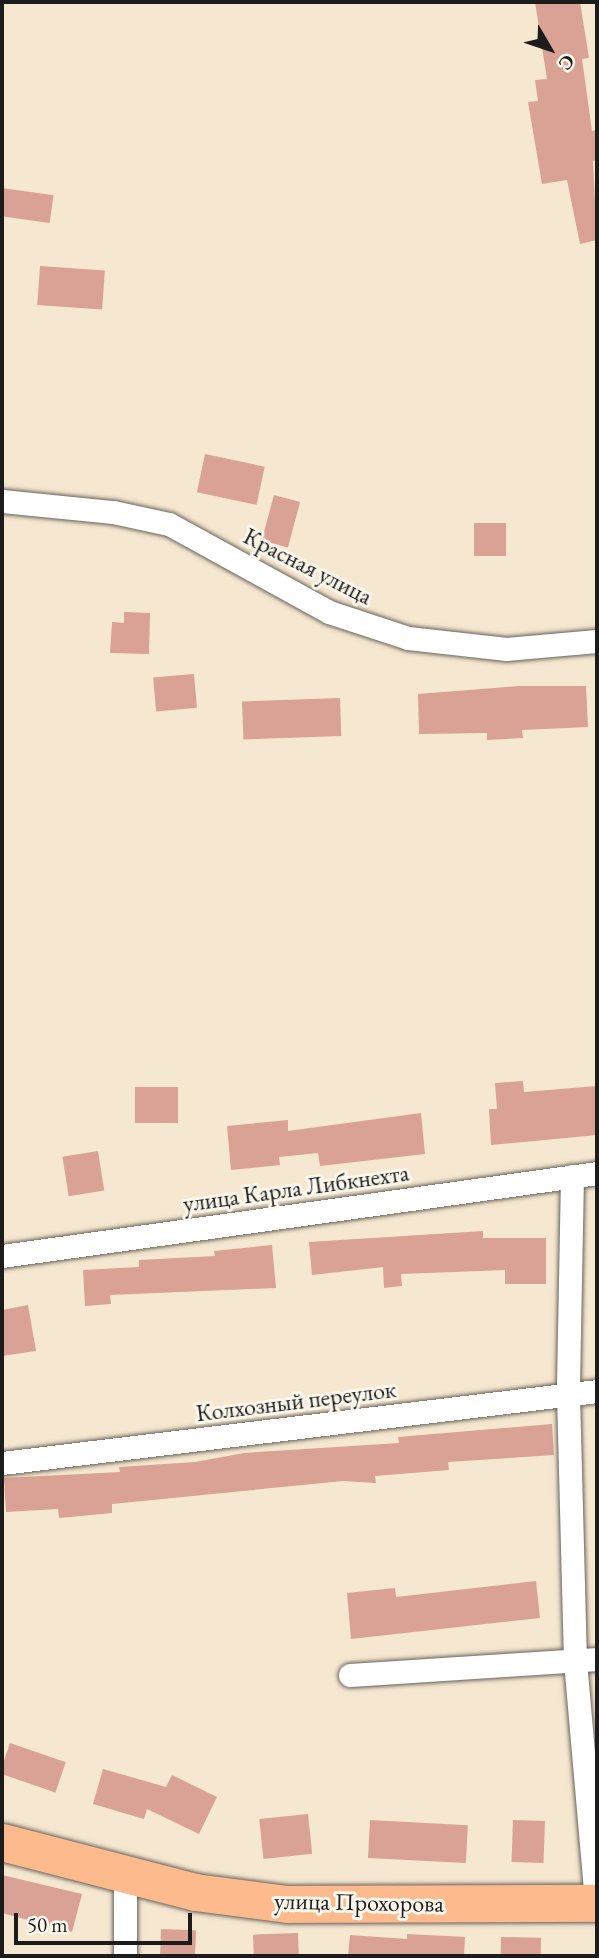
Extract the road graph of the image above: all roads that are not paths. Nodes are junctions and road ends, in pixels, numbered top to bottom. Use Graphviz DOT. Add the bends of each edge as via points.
graph roads {
  1 [pos="2,501"];
  2 [pos="597,641"];
  3 [pos="597,1173"];
  4 [pos="572,1176"];
  5 [pos="2,1256"];
  6 [pos="597,1391"];
  7 [pos="568,1394"];
  8 [pos="2,1463"];
  9 [pos="586,1660"];
  10 [pos="350,1675"];
  11 [pos="2,1842"];
  12 [pos="125,1874"];
  13 [pos="596,1903"];
  14 [pos="125,1956"];
  1 -- 2 [label="street, Красная улица" via="113,512 169,524 330,612 408,638 506,649"];
  3 -- 4 [label="street, улица Карла Либкнехта"];
  4 -- 5 [label="street, улица Карла Либкнехта"];
  4 -- 7 [label="street"];
  6 -- 7 [label="street, Колхозный переулок"];
  7 -- 8 [label="street, Колхозный переулок"];
  7 -- 9 [label="street"];
  9 -- 10 [label="street"];
  9 -- 13 [label="street"];
  11 -- 12 [label="main road, улица Прохорова"];
  12 -- 13 [label="main road, улица Прохорова" via="195,1892 287,1904"];
  12 -- 14 [label="street"];
}
